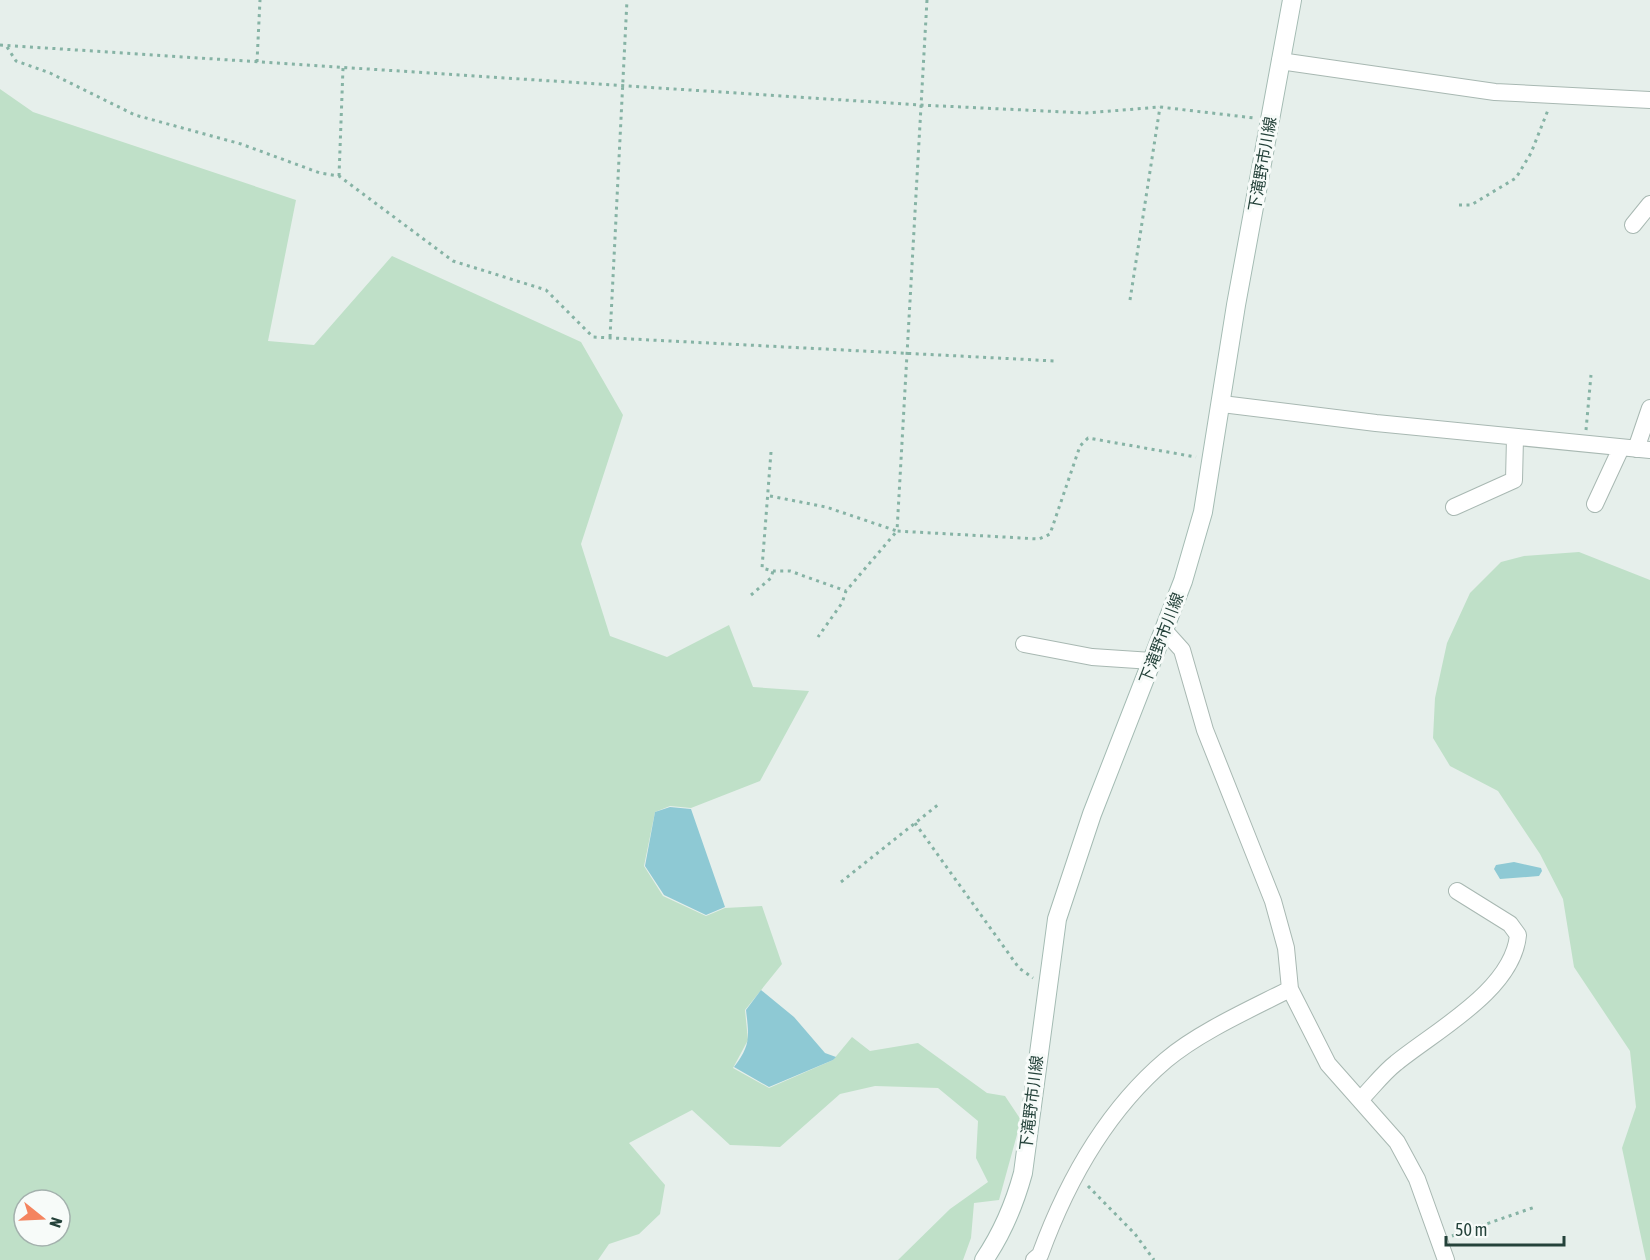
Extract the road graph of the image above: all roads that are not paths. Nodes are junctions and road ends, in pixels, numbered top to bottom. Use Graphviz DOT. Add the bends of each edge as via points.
graph roads {
  1 [pos="1292,0"];
  2 [pos="1280,61"];
  3 [pos="1650,100"];
  4 [pos="1650,204"];
  5 [pos="1633,225"];
  6 [pos="1222,404"];
  7 [pos="1650,408"];
  8 [pos="1515,438"];
  9 [pos="1636,449"];
  10 [pos="1595,504"];
  11 [pos="1454,507"];
  12 [pos="1164,630"];
  13 [pos="1024,644"];
  14 [pos="1152,661"];
  15 [pos="1457,891"];
  16 [pos="1290,989"];
  17 [pos="1360,1100"];
  18 [pos="984,1260"];
  19 [pos="1034,1260"];
  20 [pos="1446,1260"];
  1 -- 2 [label="main road, 下滝野市川線"];
  2 -- 3 [label="street" via="1495,92"];
  2 -- 6 [label="main road, 下滝野市川線"];
  4 -- 5 [label="street"];
  6 -- 8 [label="street"];
  6 -- 12 [label="main road, 下滝野市川線" via="1203,512"];
  7 -- 9 [label="street"];
  8 -- 9 [label="street"];
  8 -- 11 [label="street" via="1514,480"];
  9 -- 10 [label="street"];
  12 -- 14 [label="main road, 下滝野市川線"];
  12 -- 16 [label="street" via="1182,650 1205,730 1273,901 1286,948"];
  13 -- 14 [label="street" via="1092,657"];
  14 -- 18 [label="main road, 下滝野市川線" via="1092,814 1060,909 1047,979 1023,1173 1014,1208"];
  15 -- 17 [label="street" via="1510,924 1518,935 1517,948 1474,1006 1394,1064"];
  16 -- 17 [label="street" via="1328,1064"];
  16 -- 19 [label="street" via="1225,1022 1167,1058 1131,1093 1085,1155 1040,1255"];
  17 -- 20 [label="street" via="1397,1142 1417,1179"];
}
